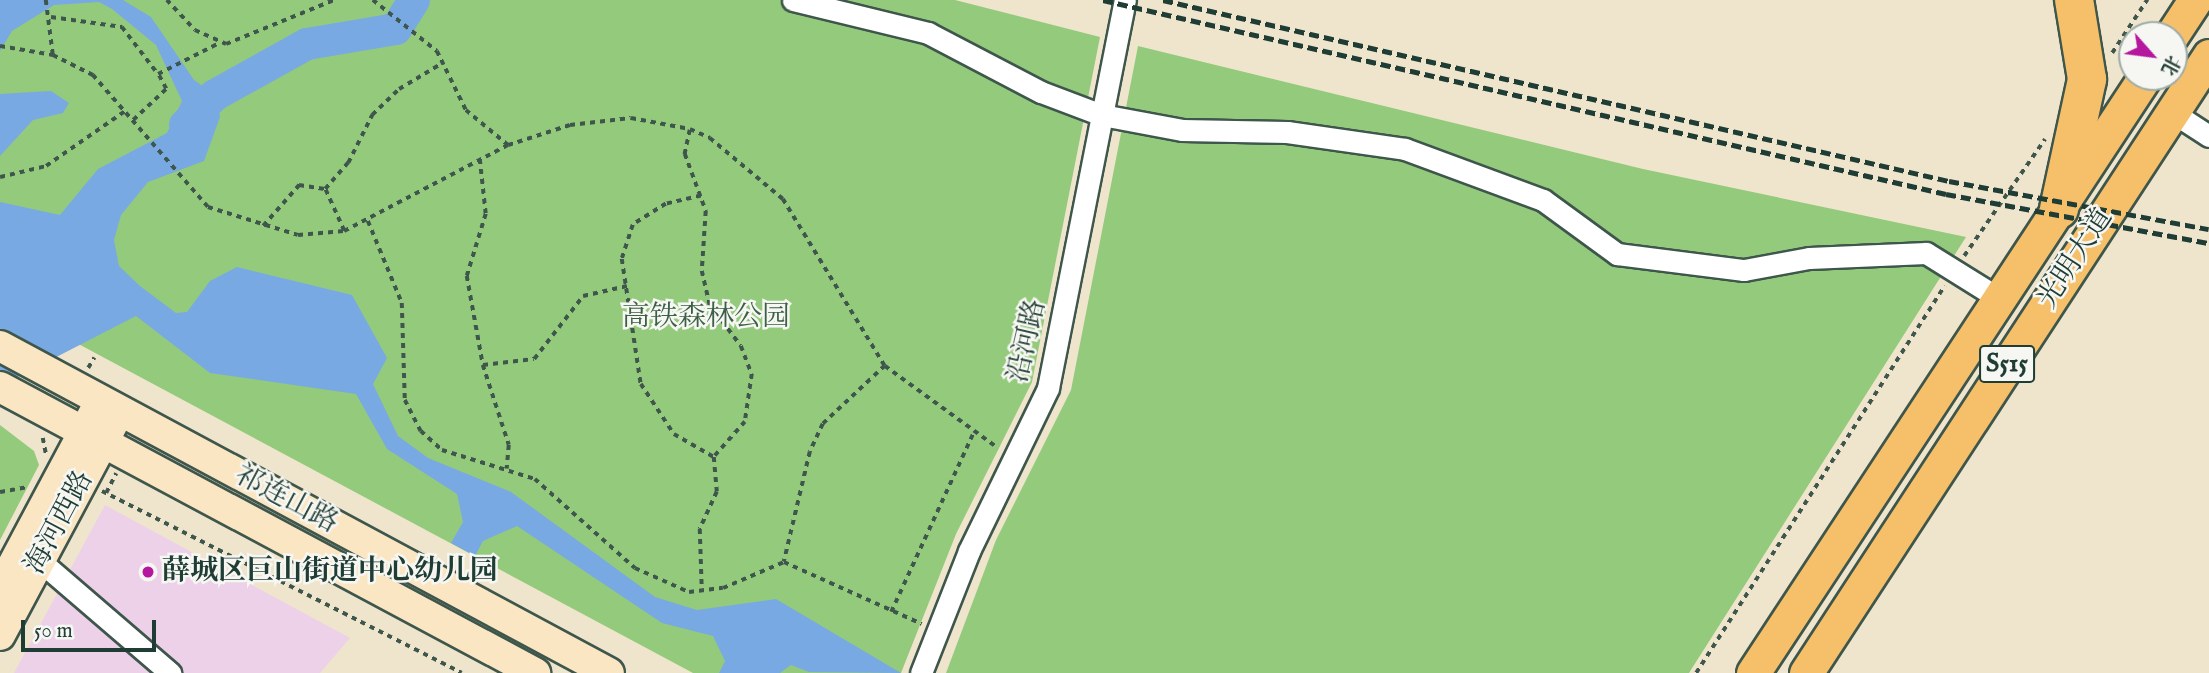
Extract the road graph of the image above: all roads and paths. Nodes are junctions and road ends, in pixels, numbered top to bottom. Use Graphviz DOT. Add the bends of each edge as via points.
graph roads {
  1 [pos="46,0"];
  2 [pos="167,0"];
  3 [pos="334,0"];
  4 [pos="373,0"];
  5 [pos="793,0"];
  6 [pos="1125,0"];
  7 [pos="2074,0"];
  8 [pos="2147,0"];
  9 [pos="2195,0"];
  10 [pos="51,17"];
  11 [pos="2181,21"];
  12 [pos="219,43"];
  13 [pos="0,46"];
  14 [pos="53,55"];
  15 [pos="2209,56"];
  16 [pos="444,62"];
  17 [pos="158,74"];
  18 [pos="2087,79"];
  19 [pos="2136,91"];
  20 [pos="125,111"];
  21 [pos="2172,112"];
  22 [pos="1102,115"];
  23 [pos="133,120"];
  24 [pos="690,130"];
  25 [pos="2048,135"];
  26 [pos="2209,136"];
  27 [pos="508,145"];
  28 [pos="480,159"];
  29 [pos="1,177"];
  30 [pos="325,189"];
  31 [pos="701,196"];
  32 [pos="2059,209"];
  33 [pos="368,221"];
  34 [pos="262,226"];
  35 [pos="344,231"];
  36 [pos="1955,269"];
  37 [pos="627,286"];
  38 [pos="2000,299"];
  39 [pos="0,346"];
  40 [pos="483,365"];
  41 [pos="885,366"];
  42 [pos="8,392"];
  43 [pos="110,406"];
  44 [pos="39,433"];
  45 [pos="973,434"];
  46 [pos="94,437"];
  47 [pos="47,456"];
  48 [pos="714,457"];
  49 [pos="1016,457"];
  50 [pos="507,469"];
  51 [pos="33,487"];
  52 [pos="0,492"];
  53 [pos="106,493"];
  54 [pos="40,561"];
  55 [pos="784,562"];
  56 [pos="0,589"];
  57 [pos="702,590"];
  58 [pos="891,612"];
  59 [pos="942,631"];
  60 [pos="0,635"];
  61 [pos="1810,672"];
  62 [pos="170,673"];
  63 [pos="462,673"];
  64 [pos="535,673"];
  65 [pos="609,673"];
  66 [pos="921,673"];
  67 [pos="1696,673"];
  68 [pos="1754,673"];
  1 -- 10 [label="path"];
  2 -- 12 [label="path" via="195,30"];
  3 -- 12 [label="path" via="237,43"];
  4 -- 16 [label="path"];
  5 -- 22 [label="street" via="928,33 1041,92"];
  6 -- 22 [label="street, 沿河路"];
  7 -- 18 [label="highway"];
  8 -- 18 [label="path" via="2102,67"];
  9 -- 11 [label="main road"];
  10 -- 14 [label="path"];
  10 -- 17 [label="path" via="122,27"];
  12 -- 17 [label="path"];
  13 -- 14 [label="path"];
  14 -- 20 [label="path" via="93,75"];
  15 -- 21 [label="main road, 光明大道 / S515"];
  16 -- 27 [label="path" via="466,110"];
  16 -- 30 [label="path" via="399,89 372,116 348,163"];
  17 -- 23 [label="path" via="166,89"];
  18 -- 32 [label="highway"];
  19 -- 32 [label="main road, 光明大道 / S515"];
  20 -- 23 [label="path"];
  20 -- 29 [label="path" via="46,166"];
  21 -- 26 [label="street"];
  21 -- 61 [label="main road, 光明大道 / S515"];
  22 -- 36 [label="street" via="1182,130 1287,132 1405,149 1543,201 1617,254 1744,270 1810,258 1908,252 1926,253"];
  22 -- 49 [label="street, 沿河路" via="1048,388"];
  23 -- 34 [label="path" via="208,207"];
  24 -- 27 [label="path" via="631,118 570,125"];
  24 -- 31 [label="path" via="685,154"];
  24 -- 41 [label="path" via="710,138 783,199"];
  25 -- 36 [label="path"];
  27 -- 28 [label="path"];
  28 -- 33 [label="path"];
  28 -- 40 [label="path" via="486,214 467,276"];
  30 -- 34 [label="path" via="299,185"];
  30 -- 35 [label="path"];
  31 -- 37 [label="path" via="667,204 633,225 625,238"];
  31 -- 48 [label="path" via="706,211 702,271 710,305 741,346 752,374 745,422"];
  32 -- 38 [label="main road, 光明大道 / S515"];
  33 -- 35 [label="path"];
  33 -- 50 [label="path" via="402,303 405,400 421,431 466,462"];
  34 -- 35 [label="path" via="298,235"];
  36 -- 38 [label="street"];
  36 -- 67 [label="path"];
  37 -- 40 [label="path" via="583,296 534,359"];
  37 -- 48 [label="path" via="641,384 655,414 674,433"];
  38 -- 68 [label="main road, 光明大道 / S515"];
  39 -- 43 [label="main road, 祁连山路"];
  40 -- 50 [label="path" via="509,445"];
  41 -- 45 [label="path"];
  41 -- 55 [label="path" via="824,424 810,452"];
  42 -- 46 [label="main road, 祁连山路"];
  43 -- 46 [label="main road, 海河西路"];
  43 -- 65 [label="main road, 祁连山路"];
  44 -- 47 [label="path"];
  45 -- 49 [label="path"];
  45 -- 58 [label="path"];
  46 -- 54 [label="main road, 海河西路"];
  46 -- 56 [label="main road, 海河西路"];
  46 -- 64 [label="main road, 祁连山路"];
  48 -- 57 [label="path" via="717,492 700,529"];
  49 -- 59 [label="street, 沿河路" via="969,551"];
  50 -- 57 [label="path" via="553,493 635,568 670,586"];
  51 -- 52 [label="path"];
  53 -- 63 [label="path"];
  54 -- 60 [label="main road, 海河西路"];
  54 -- 62 [label="street"];
  55 -- 57 [label="path" via="753,578"];
  55 -- 58 [label="path"];
  58 -- 59 [label="path"];
  59 -- 66 [label="street, 沿河路"];
}
